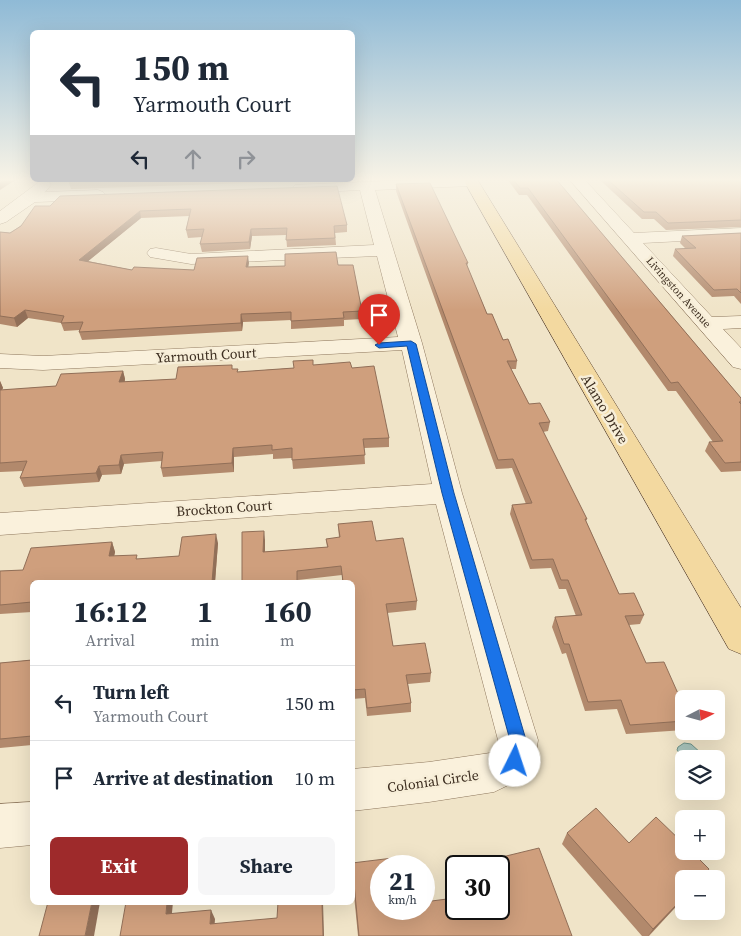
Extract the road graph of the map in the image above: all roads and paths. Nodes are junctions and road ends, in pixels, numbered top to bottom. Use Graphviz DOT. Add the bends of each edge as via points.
graph roads {
  1 [pos="377,223"];
  2 [pos="496,223"];
  3 [pos="615,223"];
  4 [pos="741,233"];
  5 [pos="629,238"];
  6 [pos="385,250"];
  7 [pos="156,253"];
  8 [pos="741,322"];
  9 [pos="707,324"];
  10 [pos="411,344"];
  11 [pos="0,361"];
  12 [pos="741,362"];
  13 [pos="448,493"];
  14 [pos="0,524"];
  15 [pos="741,639"];
  16 [pos="355,790"];
  17 [pos="30,824"];
  18 [pos="0,826"];
  1 -- 6 [label="street, Colonial Circle"];
  2 -- 15 [label="main road, Alamo Drive"];
  3 -- 5 [label="street, Livingston Avenue"];
  4 -- 5 [label="street"];
  5 -- 9 [label="street, Livingston Avenue"];
  6 -- 7 [label="street" via="191,259"];
  6 -- 10 [label="street, Colonial Circle"];
  8 -- 9 [label="street"];
  9 -- 12 [label="street, Livingston Avenue"];
  10 -- 11 [label="street, Yarmouth Court" via="43,363"];
  10 -- 13 [label="street, Colonial Circle"];
  13 -- 14 [label="street, Brockton Court"];
  13 -- 16 [label="street, Colonial Circle" via="518,740 515,761 494,772"];
  17 -- 18 [label="street"];
}
